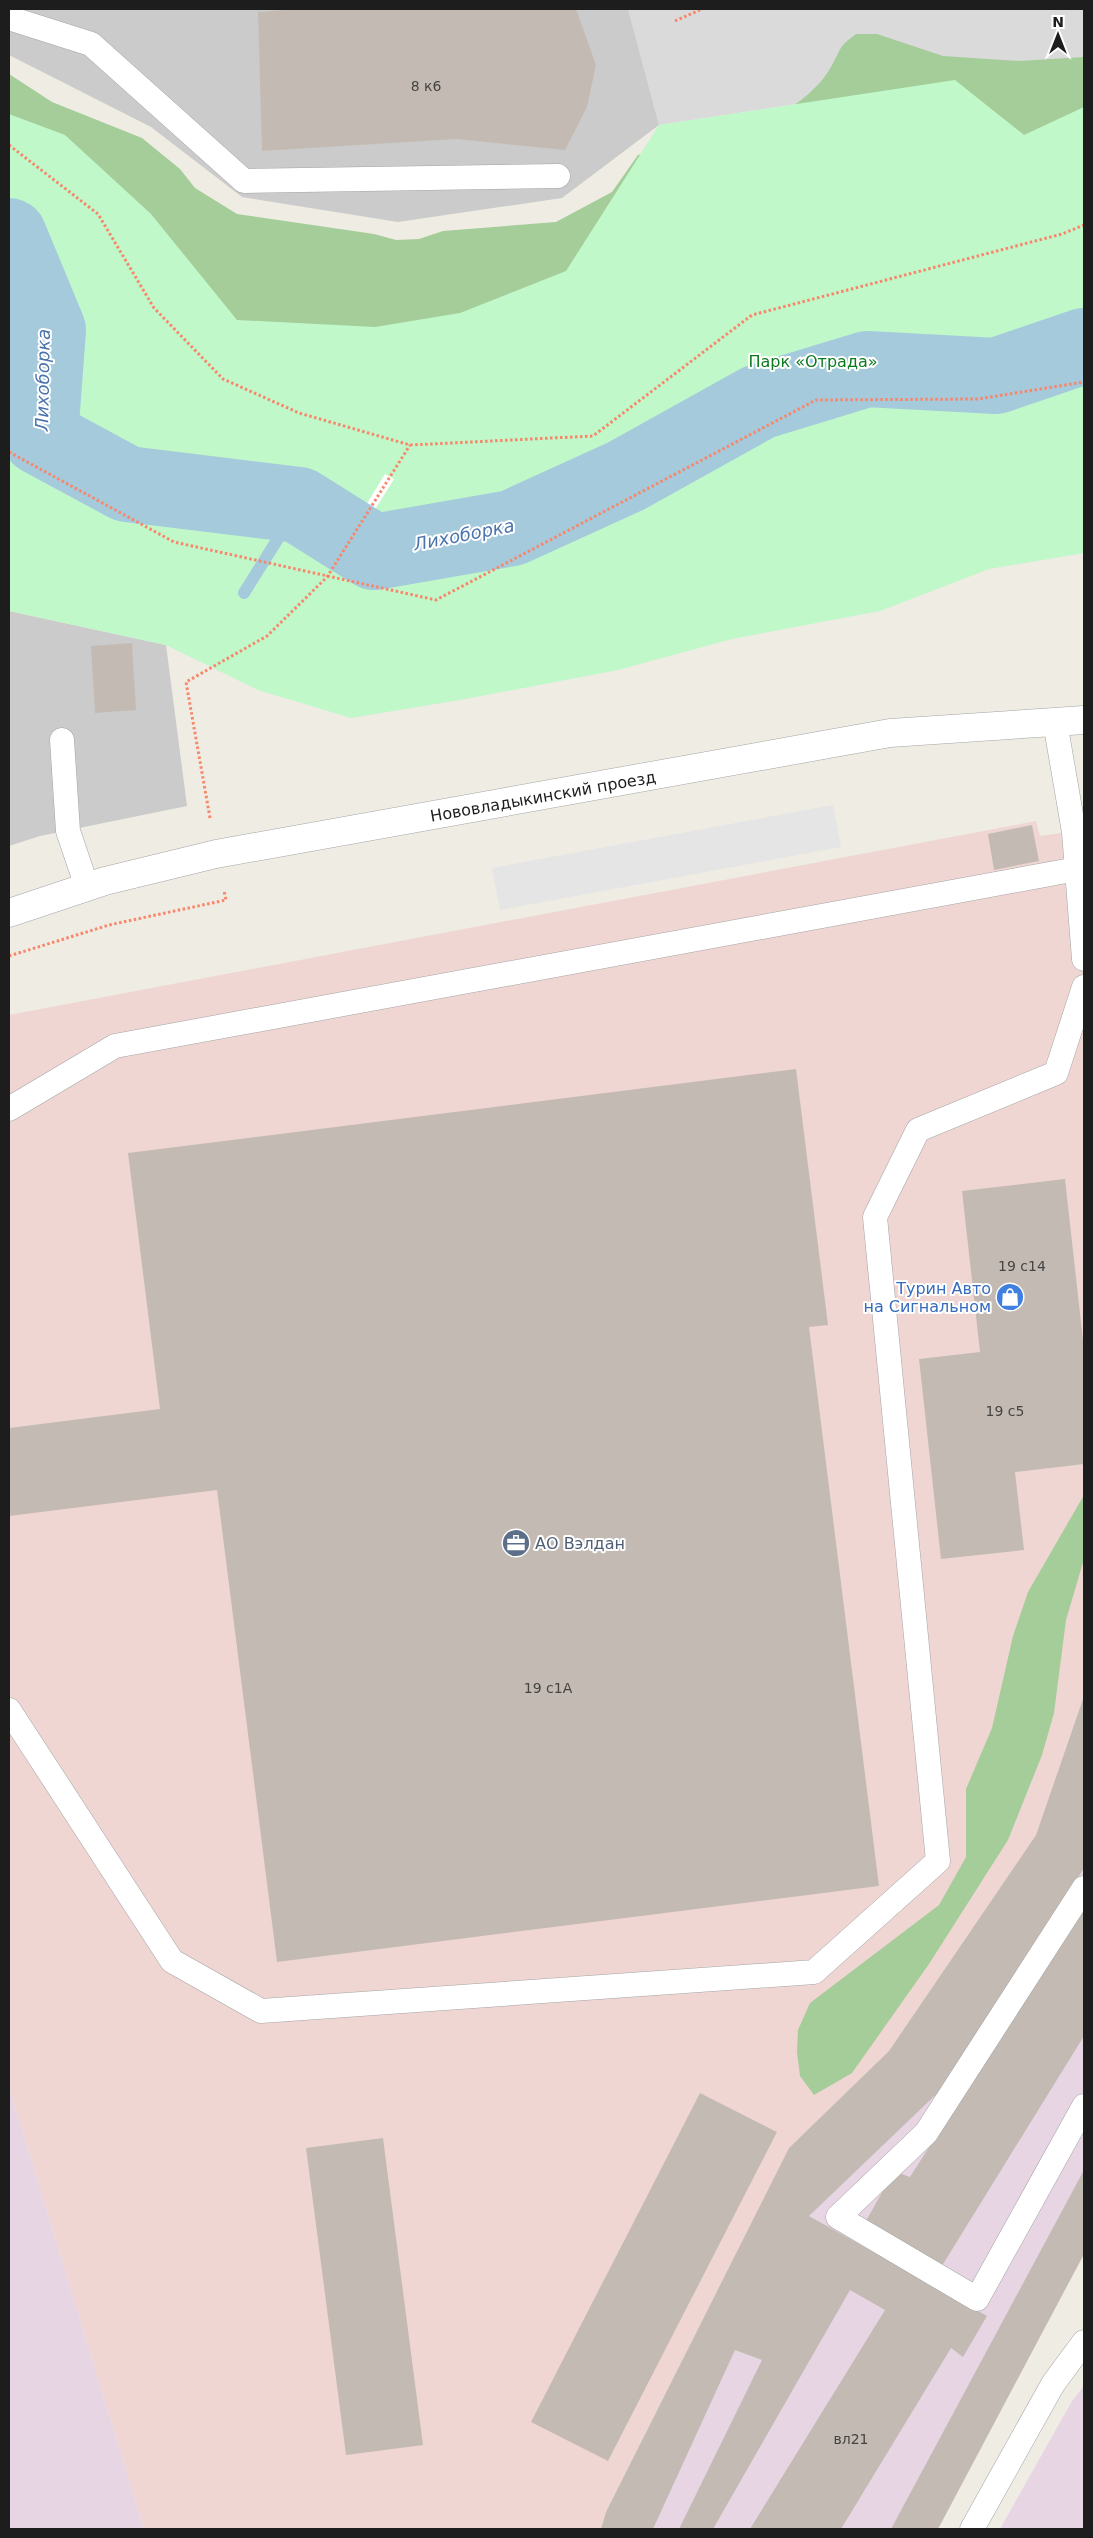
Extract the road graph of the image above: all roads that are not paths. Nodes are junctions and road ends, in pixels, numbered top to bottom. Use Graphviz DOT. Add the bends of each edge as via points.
graph roads {
  1 [pos="9,18"];
  2 [pos="558,176"];
  3 [pos="1084,720"];
  4 [pos="1055,722"];
  5 [pos="62,740"];
  6 [pos="1077,869"];
  7 [pos="87,887"];
  8 [pos="9,913"];
  9 [pos="1084,959"];
  10 [pos="1084,987"];
  11 [pos="9,1109"];
  12 [pos="9,1710"];
  13 [pos="1084,1888"];
  14 [pos="1084,2106"];
  15 [pos="1084,2342"];
  16 [pos="972,2529"];
  1 -- 2 [label="lane" via="91,44 244,181"];
  3 -- 4 [label="street, Нововладыкинский проезд"];
  4 -- 6 [label="lane" via="1074,832"];
  4 -- 7 [label="street, Нововладыкинский проезд" via="890,733 216,854"];
  5 -- 7 [label="lane" via="68,831"];
  6 -- 9 [label="lane"];
  6 -- 11 [label="lane" via="115,1046"];
  7 -- 8 [label="street, Нововладыкинский проезд"];
  10 -- 12 [label="lane" via="1056,1073 918,1130 876,1217 938,1861 814,1972 261,2012 172,1961"];
  13 -- 14 [label="lane" via="926,2133 838,2217 977,2299"];
  15 -- 16 [label="lane" via="1053,2384"];
}
